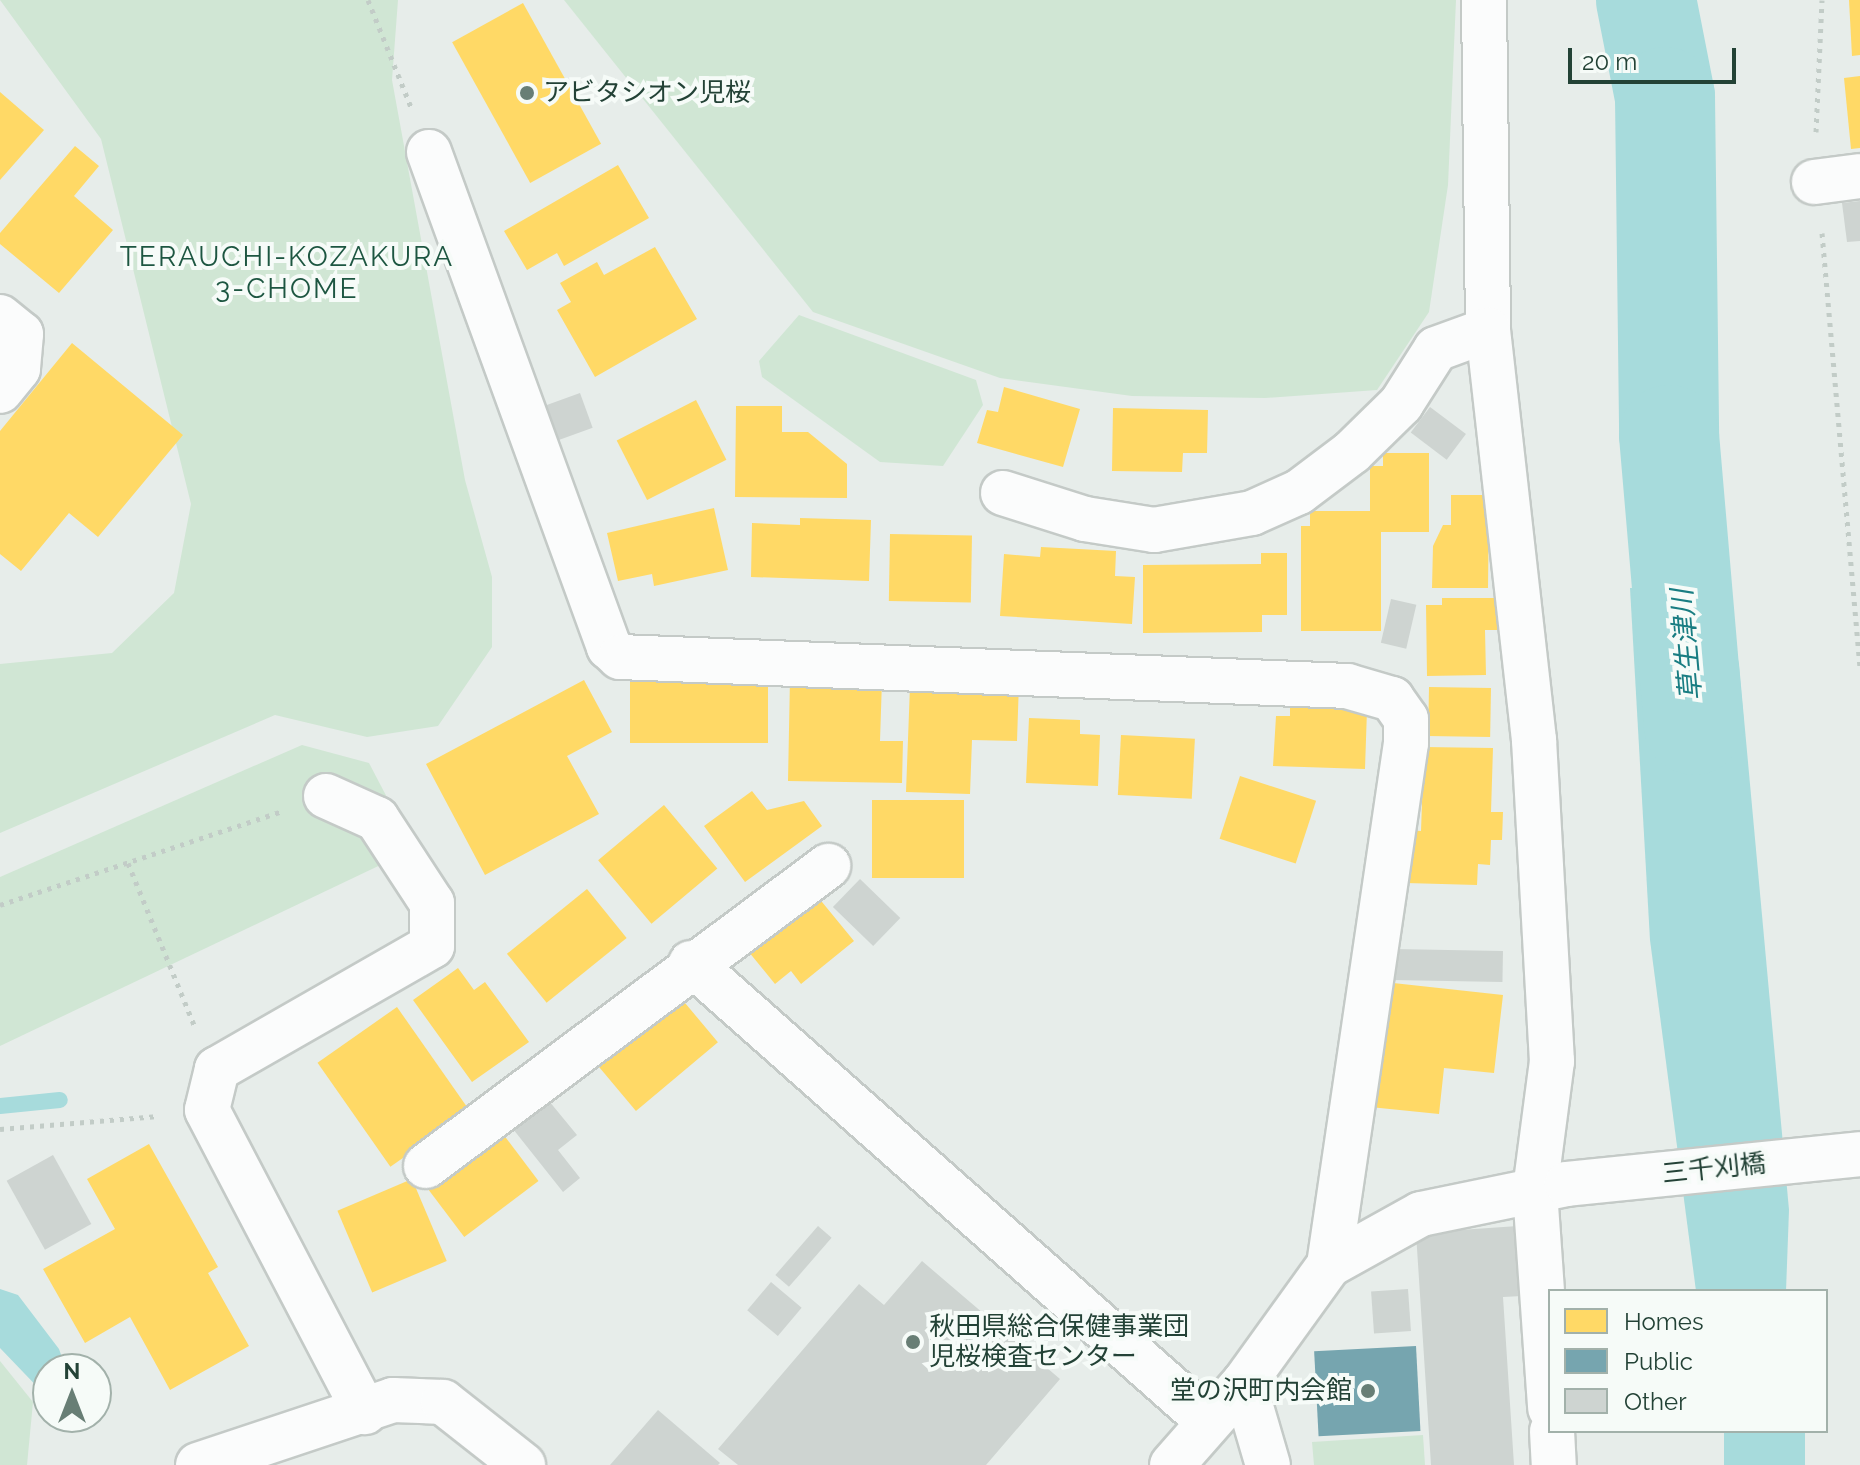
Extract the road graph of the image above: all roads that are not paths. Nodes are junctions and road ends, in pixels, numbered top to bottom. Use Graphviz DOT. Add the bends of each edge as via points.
graph roads {
  1 [pos="1484,0"];
  2 [pos="429,152"];
  3 [pos="1860,176"];
  4 [pos="1814,182"];
  5 [pos="0,317"];
  6 [pos="1488,330"];
  7 [pos="0,391"];
  8 [pos="1003,493"];
  9 [pos="326,796"];
  10 [pos="828,866"];
  11 [pos="691,963"];
  12 [pos="1860,1154"];
  13 [pos="426,1166"];
  14 [pos="1551,1187"];
  15 [pos="1329,1265"];
  16 [pos="1551,1289"];
  17 [pos="1244,1383"];
  18 [pos="365,1412"];
  19 [pos="1207,1420"];
  20 [pos="1552,1433"];
  21 [pos="198,1465"];
  22 [pos="523,1465"];
  23 [pos="1172,1465"];
  24 [pos="1268,1465"];
  25 [pos="1554,1465"];
  1 -- 6 [label="street"];
  2 -- 15 [label="street" via="609,647 620,657 1347,686 1392,699 1406,719 1406,743"];
  3 -- 4 [label="street"];
  5 -- 7 [label="street" via="21,334 18,369"];
  6 -- 8 [label="street" via="1436,349 1401,404 1352,452 1299,492 1252,513 1154,530 1085,519"];
  6 -- 14 [label="street" via="1534,740 1552,1061"];
  9 -- 18 [label="street" via="377,819 432,903 432,946 217,1069 207,1110"];
  10 -- 11 [label="street"];
  11 -- 13 [label="street"];
  11 -- 19 [label="street"];
  12 -- 14 [label="street, 三千刈橋"];
  14 -- 15 [label="street, 三千刈橋" via="1421,1214"];
  14 -- 16 [label="street"];
  15 -- 17 [label="street"];
  17 -- 19 [label="street"];
  17 -- 24 [label="street"];
  18 -- 21 [label="street"];
  18 -- 22 [label="street" via="393,1400 443,1402"];
  19 -- 23 [label="street"];
  20 -- 25 [label="street"];
}
